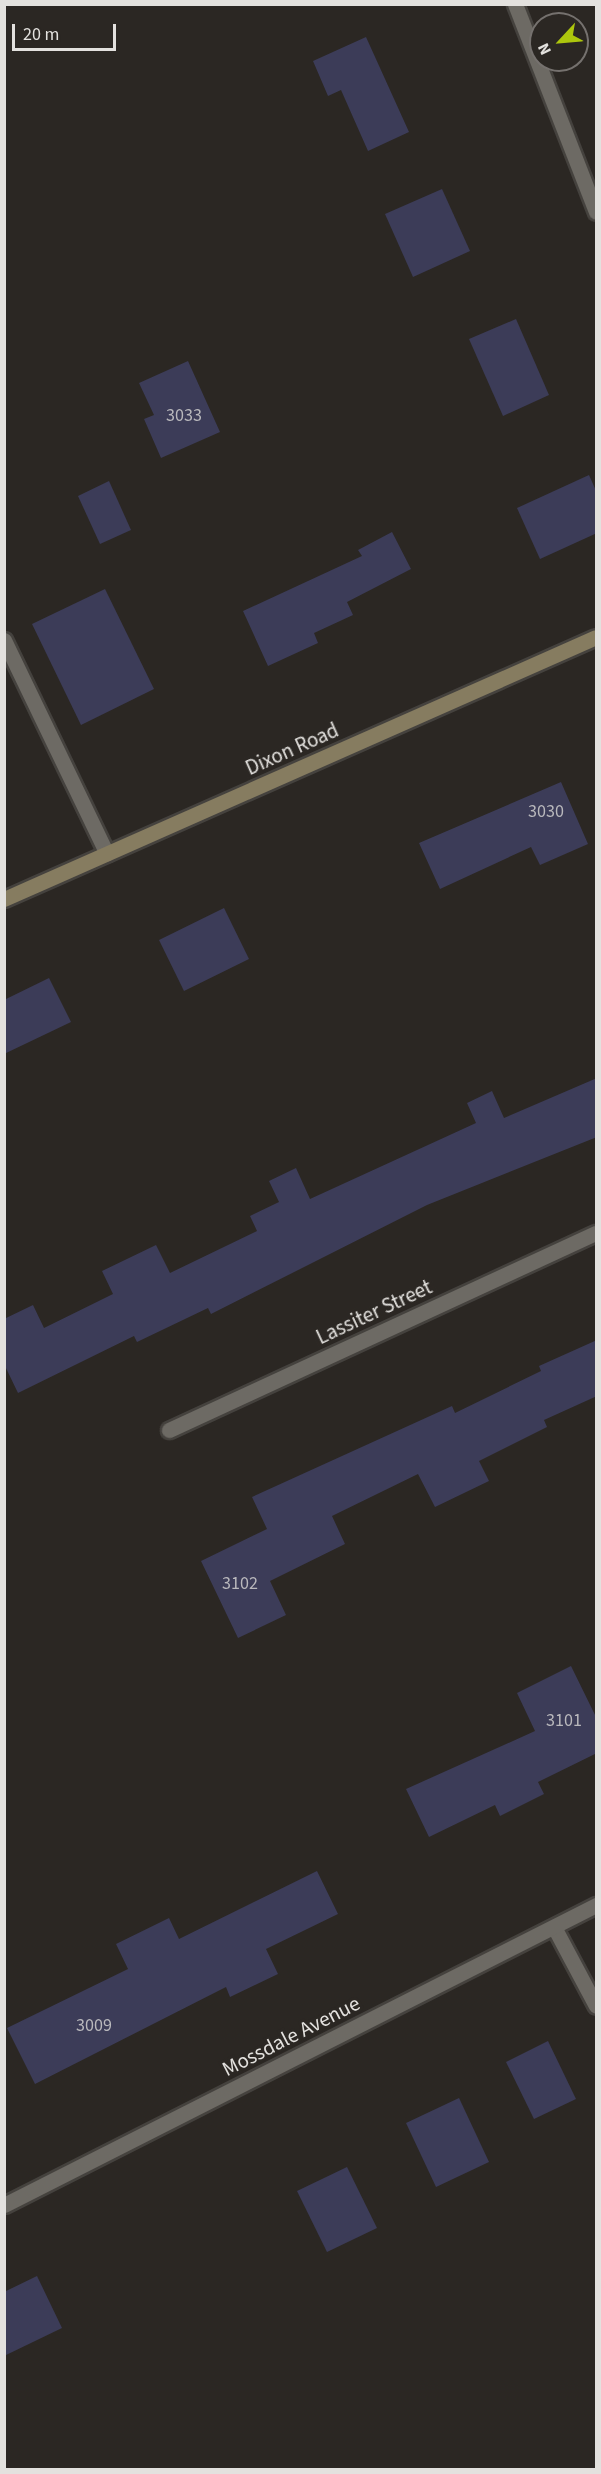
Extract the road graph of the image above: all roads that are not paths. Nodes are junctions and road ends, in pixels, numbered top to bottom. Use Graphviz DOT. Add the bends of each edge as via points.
graph roads {
  1 [pos="515,4"];
  2 [pos="597,212"];
  3 [pos="597,637"];
  4 [pos="4,639"];
  5 [pos="107,854"];
  6 [pos="4,899"];
  7 [pos="597,1233"];
  8 [pos="169,1430"];
  9 [pos="597,1905"];
  10 [pos="554,1927"];
  11 [pos="597,2006"];
  12 [pos="4,2205"];
  1 -- 2 [label="street"];
  3 -- 5 [label="street, Dixon Road"];
  4 -- 5 [label="street"];
  5 -- 6 [label="street, Dixon Road"];
  7 -- 8 [label="street, Lassiter Street"];
  9 -- 10 [label="street, Mossdale Avenue"];
  10 -- 11 [label="street"];
  10 -- 12 [label="street, Mossdale Avenue"];
}
